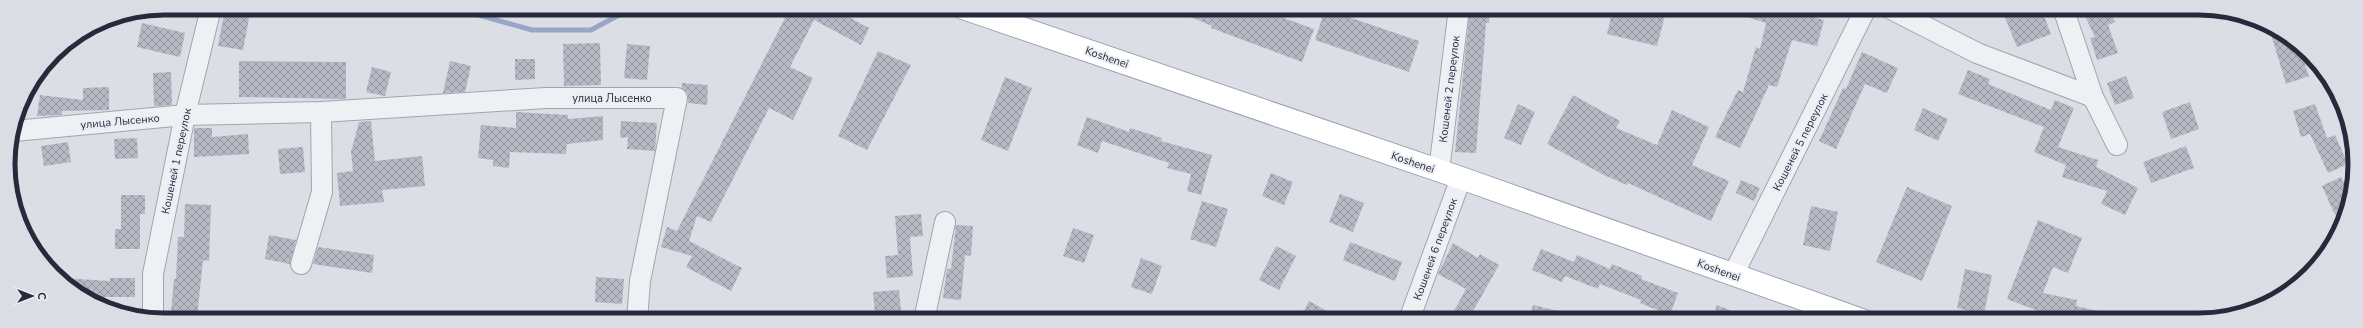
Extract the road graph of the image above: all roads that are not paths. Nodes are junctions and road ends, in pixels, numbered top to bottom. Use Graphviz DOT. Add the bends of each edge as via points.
graph roads {
  1 [pos="209,15"];
  2 [pos="983,15"];
  3 [pos="1458,15"];
  4 [pos="1863,15"];
  5 [pos="1903,15"];
  6 [pos="2064,15"];
  7 [pos="2093,97"];
  8 [pos="321,112"];
  9 [pos="185,115"];
  10 [pos="19,131"];
  11 [pos="2117,145"];
  12 [pos="1439,171"];
  13 [pos="1461,178"];
  14 [pos="944,222"];
  15 [pos="301,264"];
  16 [pos="1733,275"];
  17 [pos="149,312"];
  18 [pos="638,313"];
  19 [pos="925,313"];
  20 [pos="1412,313"];
  21 [pos="1842,313"];
  1 -- 9 [label="street, Кошеней 1 переулок"];
  2 -- 12 [label="main road, Koshenei"];
  3 -- 12 [label="street, Кошеней 2 переулок"];
  4 -- 16 [label="street, Кошеней 5 переулок"];
  5 -- 7 [label="street" via="1977,53"];
  6 -- 7 [label="street"];
  7 -- 11 [label="street"];
  8 -- 9 [label="street, улица Лысенко"];
  8 -- 15 [label="street" via="322,192"];
  8 -- 18 [label="street, улица Лысенко" via="546,98 677,98 640,281"];
  9 -- 10 [label="street, улица Лысенко"];
  9 -- 17 [label="street, Кошеней 1 переулок" via="153,274"];
  12 -- 13 [label="main road, Koshenei"];
  13 -- 16 [label="main road, Koshenei"];
  13 -- 20 [label="street, Кошеней 6 переулок"];
  14 -- 19 [label="street"];
  16 -- 21 [label="main road, Koshenei"];
}
